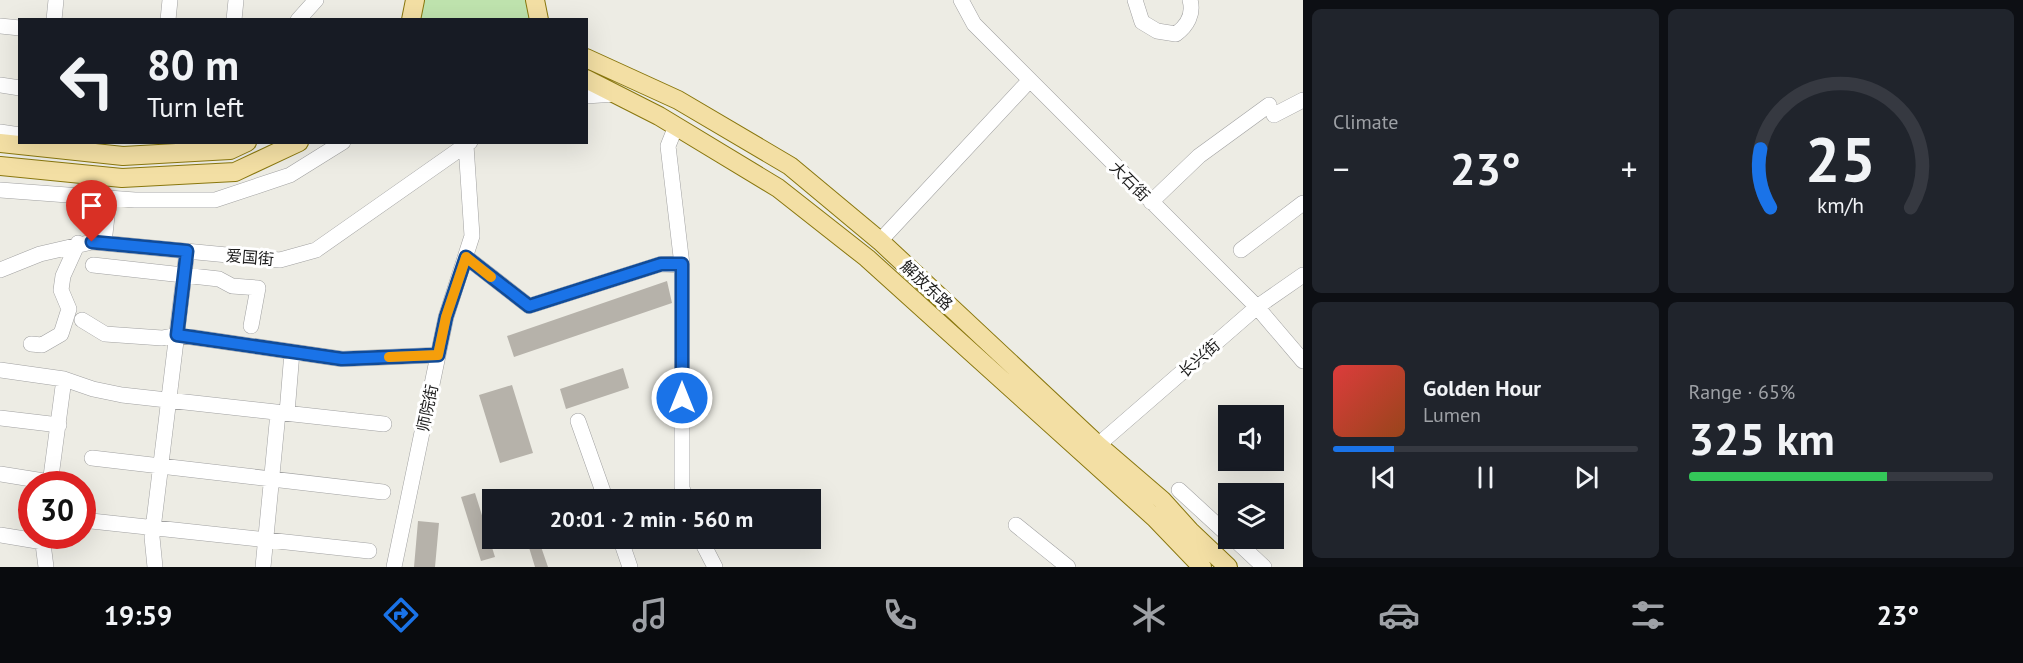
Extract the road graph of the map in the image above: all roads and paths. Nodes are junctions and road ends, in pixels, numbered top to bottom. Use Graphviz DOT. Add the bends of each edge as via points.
graph roads {
  1 [pos="56,0"];
  2 [pos="170,0"];
  3 [pos="236,0"];
  4 [pos="316,0"];
  5 [pos="415,0"];
  6 [pos="535,0"];
  7 [pos="961,0"];
  8 [pos="1135,0"];
  9 [pos="1190,0"];
  10 [pos="54,18"];
  11 [pos="168,18"];
  12 [pos="234,18"];
  13 [pos="299,18"];
  14 [pos="411,18"];
  15 [pos="539,18"];
  16 [pos="0,26"];
  17 [pos="18,28"];
  18 [pos="588,59"];
  19 [pos="588,80"];
  20 [pos="1029,81"];
  21 [pos="0,85"];
  22 [pos="18,88"];
  23 [pos="615,94"];
  24 [pos="588,96"];
  25 [pos="1300,107"];
  26 [pos="676,126"];
  27 [pos="0,132"];
  28 [pos="18,135"];
  29 [pos="0,143"];
  30 [pos="243,144"];
  31 [pos="294,144"];
  32 [pos="340,144"];
  33 [pos="468,144"];
  34 [pos="0,166"];
  35 [pos="0,190"];
  36 [pos="109,198"];
  37 [pos="1151,202"];
  38 [pos="1303,203"];
  39 [pos="880,241"];
  40 [pos="78,243"];
  41 [pos="104,243"];
  42 [pos="1241,250"];
  43 [pos="187,251"];
  44 [pos="466,257"];
  45 [pos="682,264"];
  46 [pos="93,265"];
  47 [pos="0,270"];
  48 [pos="184,275"];
  49 [pos="1303,275"];
  50 [pos="1257,308"];
  51 [pos="82,320"];
  52 [pos="251,326"];
  53 [pos="177,335"];
  54 [pos="31,344"];
  55 [pos="292,352"];
  56 [pos="438,355"];
  57 [pos="1303,361"];
  58 [pos="0,370"];
  59 [pos="64,379"];
  60 [pos="169,401"];
  61 [pos="282,413"];
  62 [pos="0,418"];
  63 [pos="578,422"];
  64 [pos="384,424"];
  65 [pos="59,426"];
  66 [pos="1098,445"];
  67 [pos="92,458"];
  68 [pos="161,466"];
  69 [pos="52,471"];
  70 [pos="0,474"];
  71 [pos="18,477"];
  72 [pos="270,477"];
  73 [pos="602,489"];
  74 [pos="682,489"];
  75 [pos="1179,490"];
  76 [pos="383,492"];
  77 [pos="1207,516"];
  78 [pos="96,522"];
  79 [pos="1016,525"];
  80 [pos="1218,526"];
  81 [pos="153,529"];
  82 [pos="1190,531"];
  83 [pos="0,536"];
  84 [pos="18,537"];
  85 [pos="264,540"];
  86 [pos="44,549"];
  87 [pos="624,549"];
  88 [pos="706,549"];
  89 [pos="1245,549"];
  90 [pos="369,551"];
  91 [pos="46,567"];
  92 [pos="155,567"];
  93 [pos="263,567"];
  94 [pos="393,567"];
  95 [pos="630,567"];
  96 [pos="715,567"];
  97 [pos="1068,567"];
  98 [pos="1202,567"];
  99 [pos="1228,567"];
  100 [pos="1264,567"];
  1 -- 10 [label="street"];
  2 -- 11 [label="street"];
  3 -- 12 [label="street"];
  4 -- 13 [label="street"];
  5 -- 14 [label="main road"];
  6 -- 15 [label="main road"];
  7 -- 20 [label="street, 大石街" via="974,24"];
  8 -- 9 [label="street" via="1142,22 1157,31 1176,34 1187,26"];
  16 -- 17 [label="street"];
  18 -- 39 [label="main road, 解放东路" via="678,100 790,166"];
  19 -- 23 [label="main road, 解放东路"];
  20 -- 37 [label="street, 大石街"];
  20 -- 39 [label="street"];
  21 -- 22 [label="street"];
  23 -- 24 [label="street"];
  23 -- 26 [label="main road, 解放东路"];
  25 -- 37 [label="street" via="1271,110 1199,156"];
  26 -- 45 [label="street" via="668,146"];
  26 -- 98 [label="main road, 解放东路" via="778,188 867,258 1155,519"];
  27 -- 28 [label="street"];
  29 -- 30 [label="main road" via="123,156 230,150"];
  31 -- 34 [label="main road" via="235,172 122,178"];
  32 -- 36 [label="street" via="290,175 215,200"];
  33 -- 43 [label="street, 爱国街" via="316,250 280,260"];
  33 -- 44 [label="street, 师院街" via="472,236"];
  35 -- 36 [label="street"];
  36 -- 41 [label="street"];
  37 -- 50 [label="street, 大石街"];
  38 -- 42 [label="street"];
  39 -- 66 [label="main road, 解放东路"];
  40 -- 41 [label="street, 爱国街"];
  40 -- 47 [label="street, 爱国街"];
  40 -- 54 [label="street" via="63,276 61,290 69,309 61,334 42,345"];
  41 -- 43 [label="street, 爱国街"];
  43 -- 48 [label="street"];
  44 -- 45 [label="street" via="529,306 661,264"];
  44 -- 56 [label="street, 师院街"];
  45 -- 74 [label="street"];
  46 -- 48 [label="street"];
  48 -- 52 [label="street" via="258,288"];
  48 -- 53 [label="street"];
  49 -- 50 [label="street, 长兴街"];
  50 -- 57 [label="street, 大石街"];
  50 -- 66 [label="street, 长兴街"];
  51 -- 53 [label="street" via="105,334 162,338"];
  53 -- 55 [label="street"];
  53 -- 60 [label="street"];
  55 -- 56 [label="street" via="342,359"];
  55 -- 61 [label="street"];
  56 -- 94 [label="street, 师院街"];
  58 -- 59 [label="street"];
  59 -- 60 [label="street" via="93,389"];
  59 -- 65 [label="street"];
  60 -- 61 [label="street"];
  60 -- 68 [label="street"];
  61 -- 64 [label="street"];
  61 -- 72 [label="street"];
  62 -- 65 [label="street"];
  63 -- 73 [label="street"];
  65 -- 69 [label="street"];
  66 -- 82 [label="main road, 解放东路" via="1162,500"];
  67 -- 68 [label="street"];
  68 -- 72 [label="street"];
  68 -- 81 [label="street"];
  70 -- 71 [label="street"];
  72 -- 76 [label="street"];
  72 -- 85 [label="street"];
  75 -- 77 [label="street"];
  77 -- 80 [label="street"];
  77 -- 82 [label="street"];
  78 -- 81 [label="street"];
  79 -- 97 [label="street"];
  81 -- 85 [label="street"];
  81 -- 92 [label="street"];
  82 -- 99 [label="main road, 解放东路"];
  83 -- 84 [label="street"];
  85 -- 90 [label="street"];
  85 -- 93 [label="street"];
  86 -- 91 [label="street"];
  87 -- 95 [label="street"];
  88 -- 96 [label="street"];
  89 -- 100 [label="street"];
}
